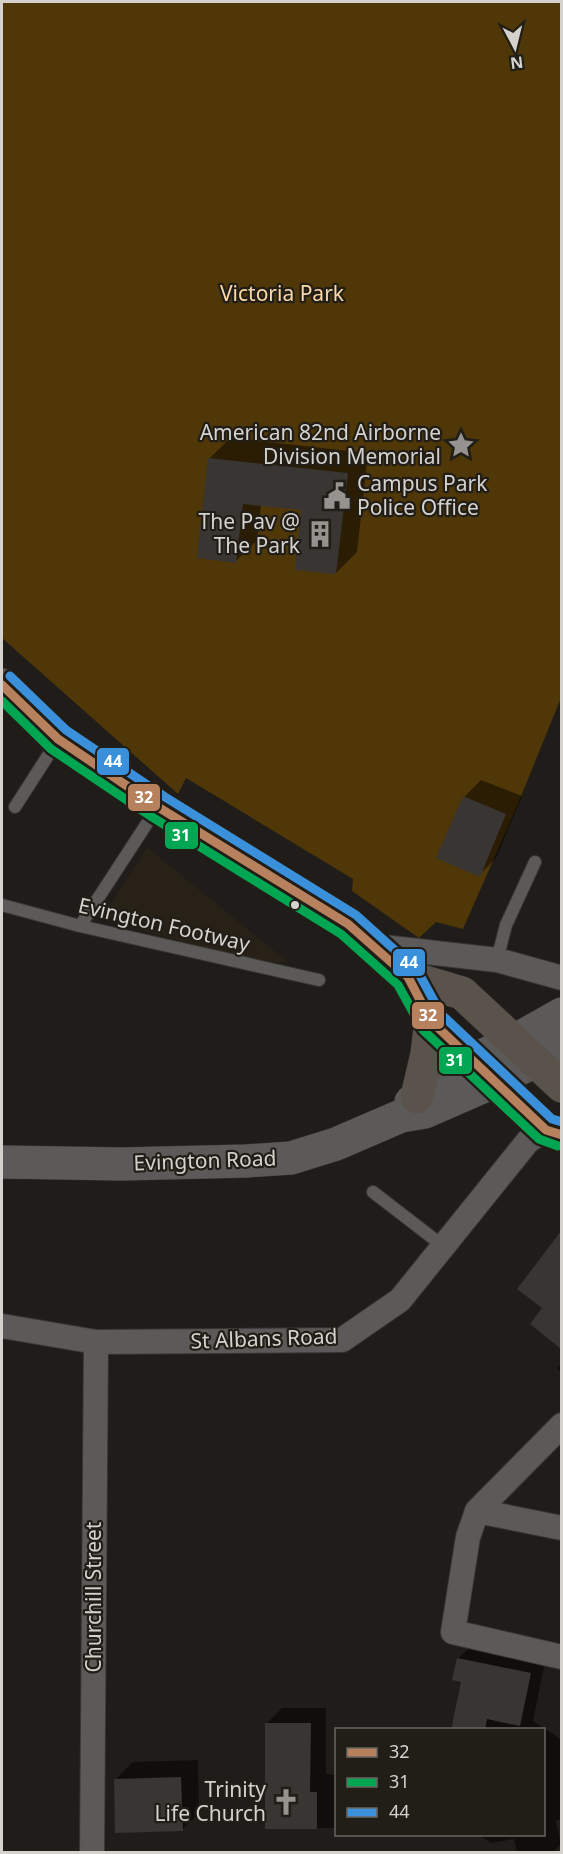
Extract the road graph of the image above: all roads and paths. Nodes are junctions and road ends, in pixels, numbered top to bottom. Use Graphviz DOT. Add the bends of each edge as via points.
graph roads {
  1 [pos="2,685"];
  2 [pos="58,739"];
  3 [pos="15,807"];
  4 [pos="158,807"];
  5 [pos="535,862"];
  6 [pos="2,905"];
  7 [pos="80,926"];
  8 [pos="374,946"];
  9 [pos="497,960"];
  10 [pos="408,977"];
  11 [pos="561,978"];
  12 [pos="319,980"];
  13 [pos="561,1014"];
  14 [pos="431,1021"];
  15 [pos="537,1050"];
  16 [pos="485,1070"];
  17 [pos="561,1086"];
  18 [pos="409,1106"];
  19 [pos="554,1133"];
  20 [pos="2,1162"];
  21 [pos="374,1192"];
  22 [pos="443,1246"];
  23 [pos="2,1326"];
  24 [pos="96,1342"];
  25 [pos="561,1425"];
  26 [pos="477,1511"];
  27 [pos="561,1528"];
  28 [pos="561,1657"];
  29 [pos="92,1852"];
  1 -- 2 [label="main road"];
  2 -- 3 [label="lane"];
  2 -- 4 [label="main road"];
  4 -- 7 [label="lane"];
  4 -- 8 [label="main road" via="348,924"];
  5 -- 9 [label="lane" via="506,924"];
  6 -- 7 [label="lane, Evington Footway"];
  7 -- 12 [label="lane, Evington Footway"];
  8 -- 9 [label="street"];
  8 -- 10 [label="main road"];
  9 -- 11 [label="street"];
  10 -- 14 [label="main road"];
  10 -- 15 [label="main road" via="462,993"];
  13 -- 15 [label="street, Evington Road"];
  14 -- 16 [label="main road"];
  14 -- 18 [label="main road" via="427,1054"];
  15 -- 16 [label="street, Evington Road"];
  15 -- 17 [label="main road"];
  16 -- 18 [label="street, Evington Road"];
  16 -- 19 [label="main road"];
  18 -- 20 [label="street, Evington Road" via="336,1144 291,1158 122,1164"];
  19 -- 22 [label="street, St Albans Road" via="528,1141"];
  21 -- 22 [label="lane"];
  22 -- 24 [label="street, St Albans Road" via="400,1300 342,1340"];
  23 -- 24 [label="street, St Albans Road"];
  24 -- 29 [label="street, Churchill Street"];
  25 -- 26 [label="street"];
  26 -- 27 [label="street"];
  26 -- 28 [label="street" via="468,1538 453,1632"];
}
